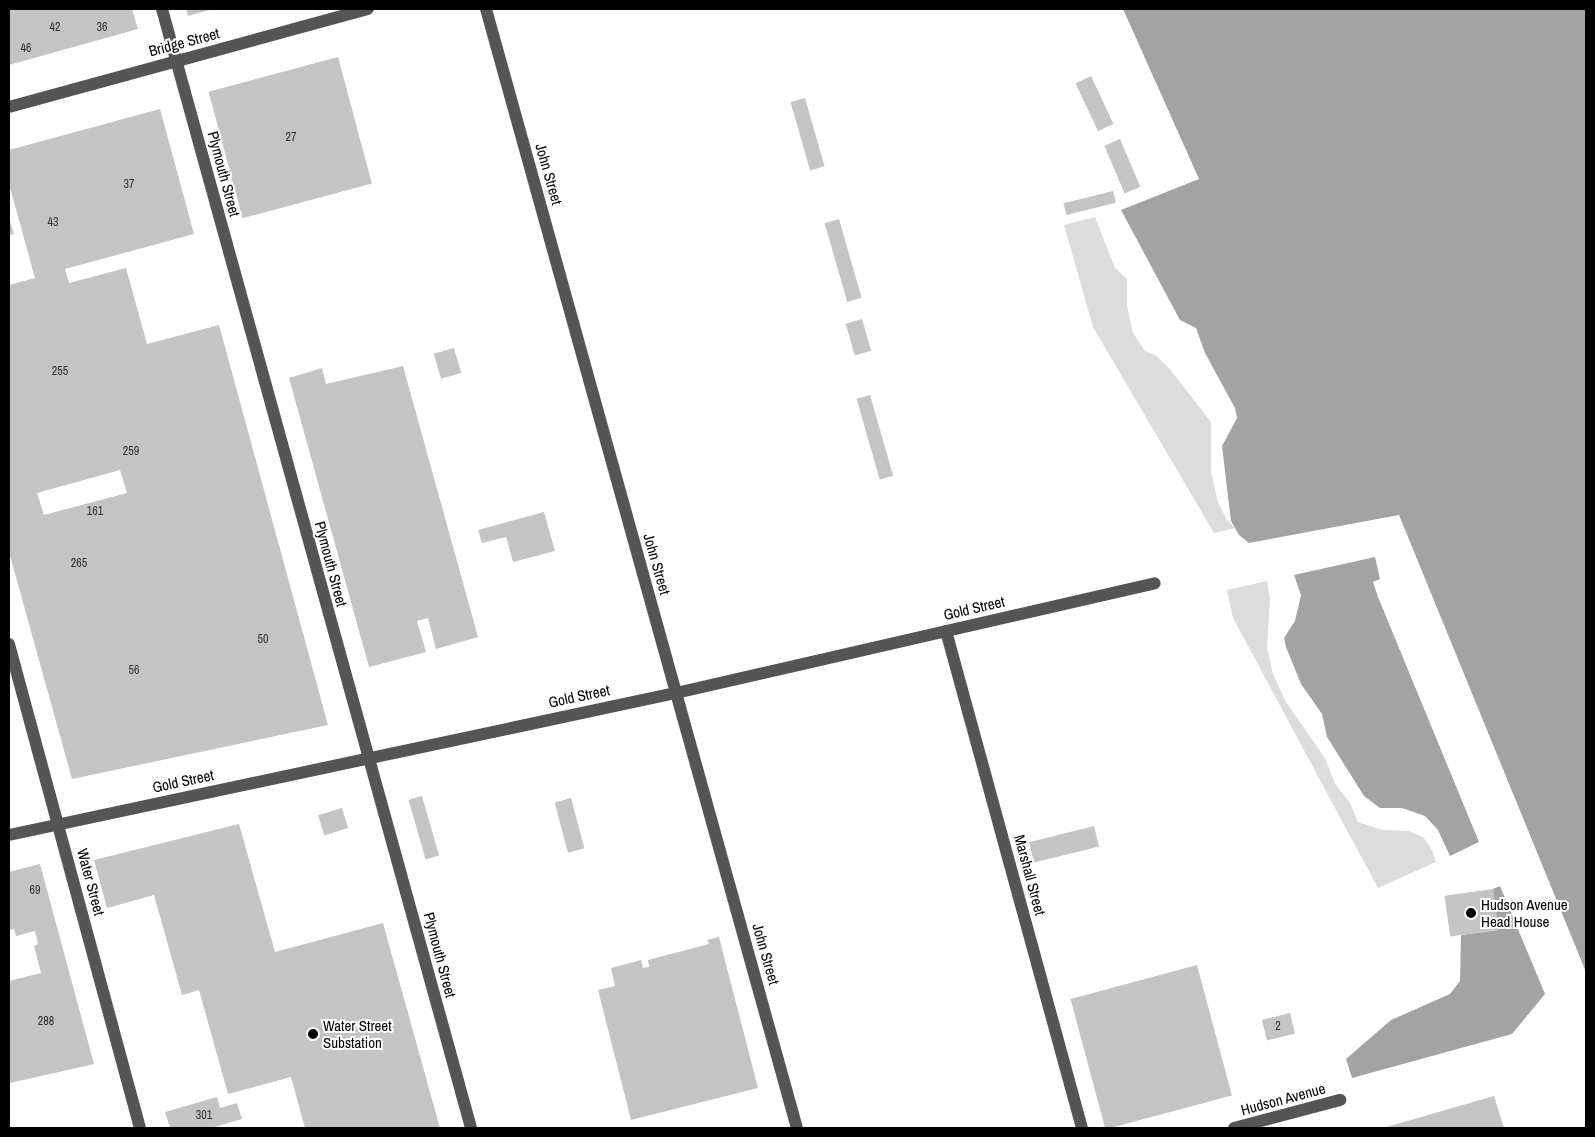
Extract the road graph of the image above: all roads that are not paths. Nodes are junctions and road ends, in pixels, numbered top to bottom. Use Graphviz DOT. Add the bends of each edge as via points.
graph roads {
  1 [pos="162,9"];
  2 [pos="368,9"];
  3 [pos="486,9"];
  4 [pos="176,61"];
  5 [pos="9,107"];
  6 [pos="1155,584"];
  7 [pos="946,631"];
  8 [pos="9,644"];
  9 [pos="676,693"];
  10 [pos="368,758"];
  11 [pos="58,824"];
  12 [pos="9,835"];
  13 [pos="1340,1100"];
  14 [pos="140,1128"];
  15 [pos="471,1128"];
  16 [pos="797,1128"];
  17 [pos="1082,1128"];
  18 [pos="1234,1128"];
  1 -- 4 [label="street, Plymouth Street"];
  2 -- 4 [label="street, Bridge Street"];
  3 -- 9 [label="street, John Street"];
  4 -- 5 [label="street, Bridge Street"];
  4 -- 10 [label="street, Plymouth Street"];
  6 -- 7 [label="street, Gold Street"];
  7 -- 9 [label="street, Gold Street"];
  7 -- 17 [label="street, Marshall Street"];
  8 -- 11 [label="street, Water Street"];
  9 -- 10 [label="street, Gold Street"];
  9 -- 16 [label="street, John Street"];
  10 -- 11 [label="street, Gold Street"];
  10 -- 15 [label="street, Plymouth Street"];
  11 -- 12 [label="street, Gold Street"];
  11 -- 14 [label="street, Water Street"];
  13 -- 18 [label="street, Hudson Avenue"];
}
